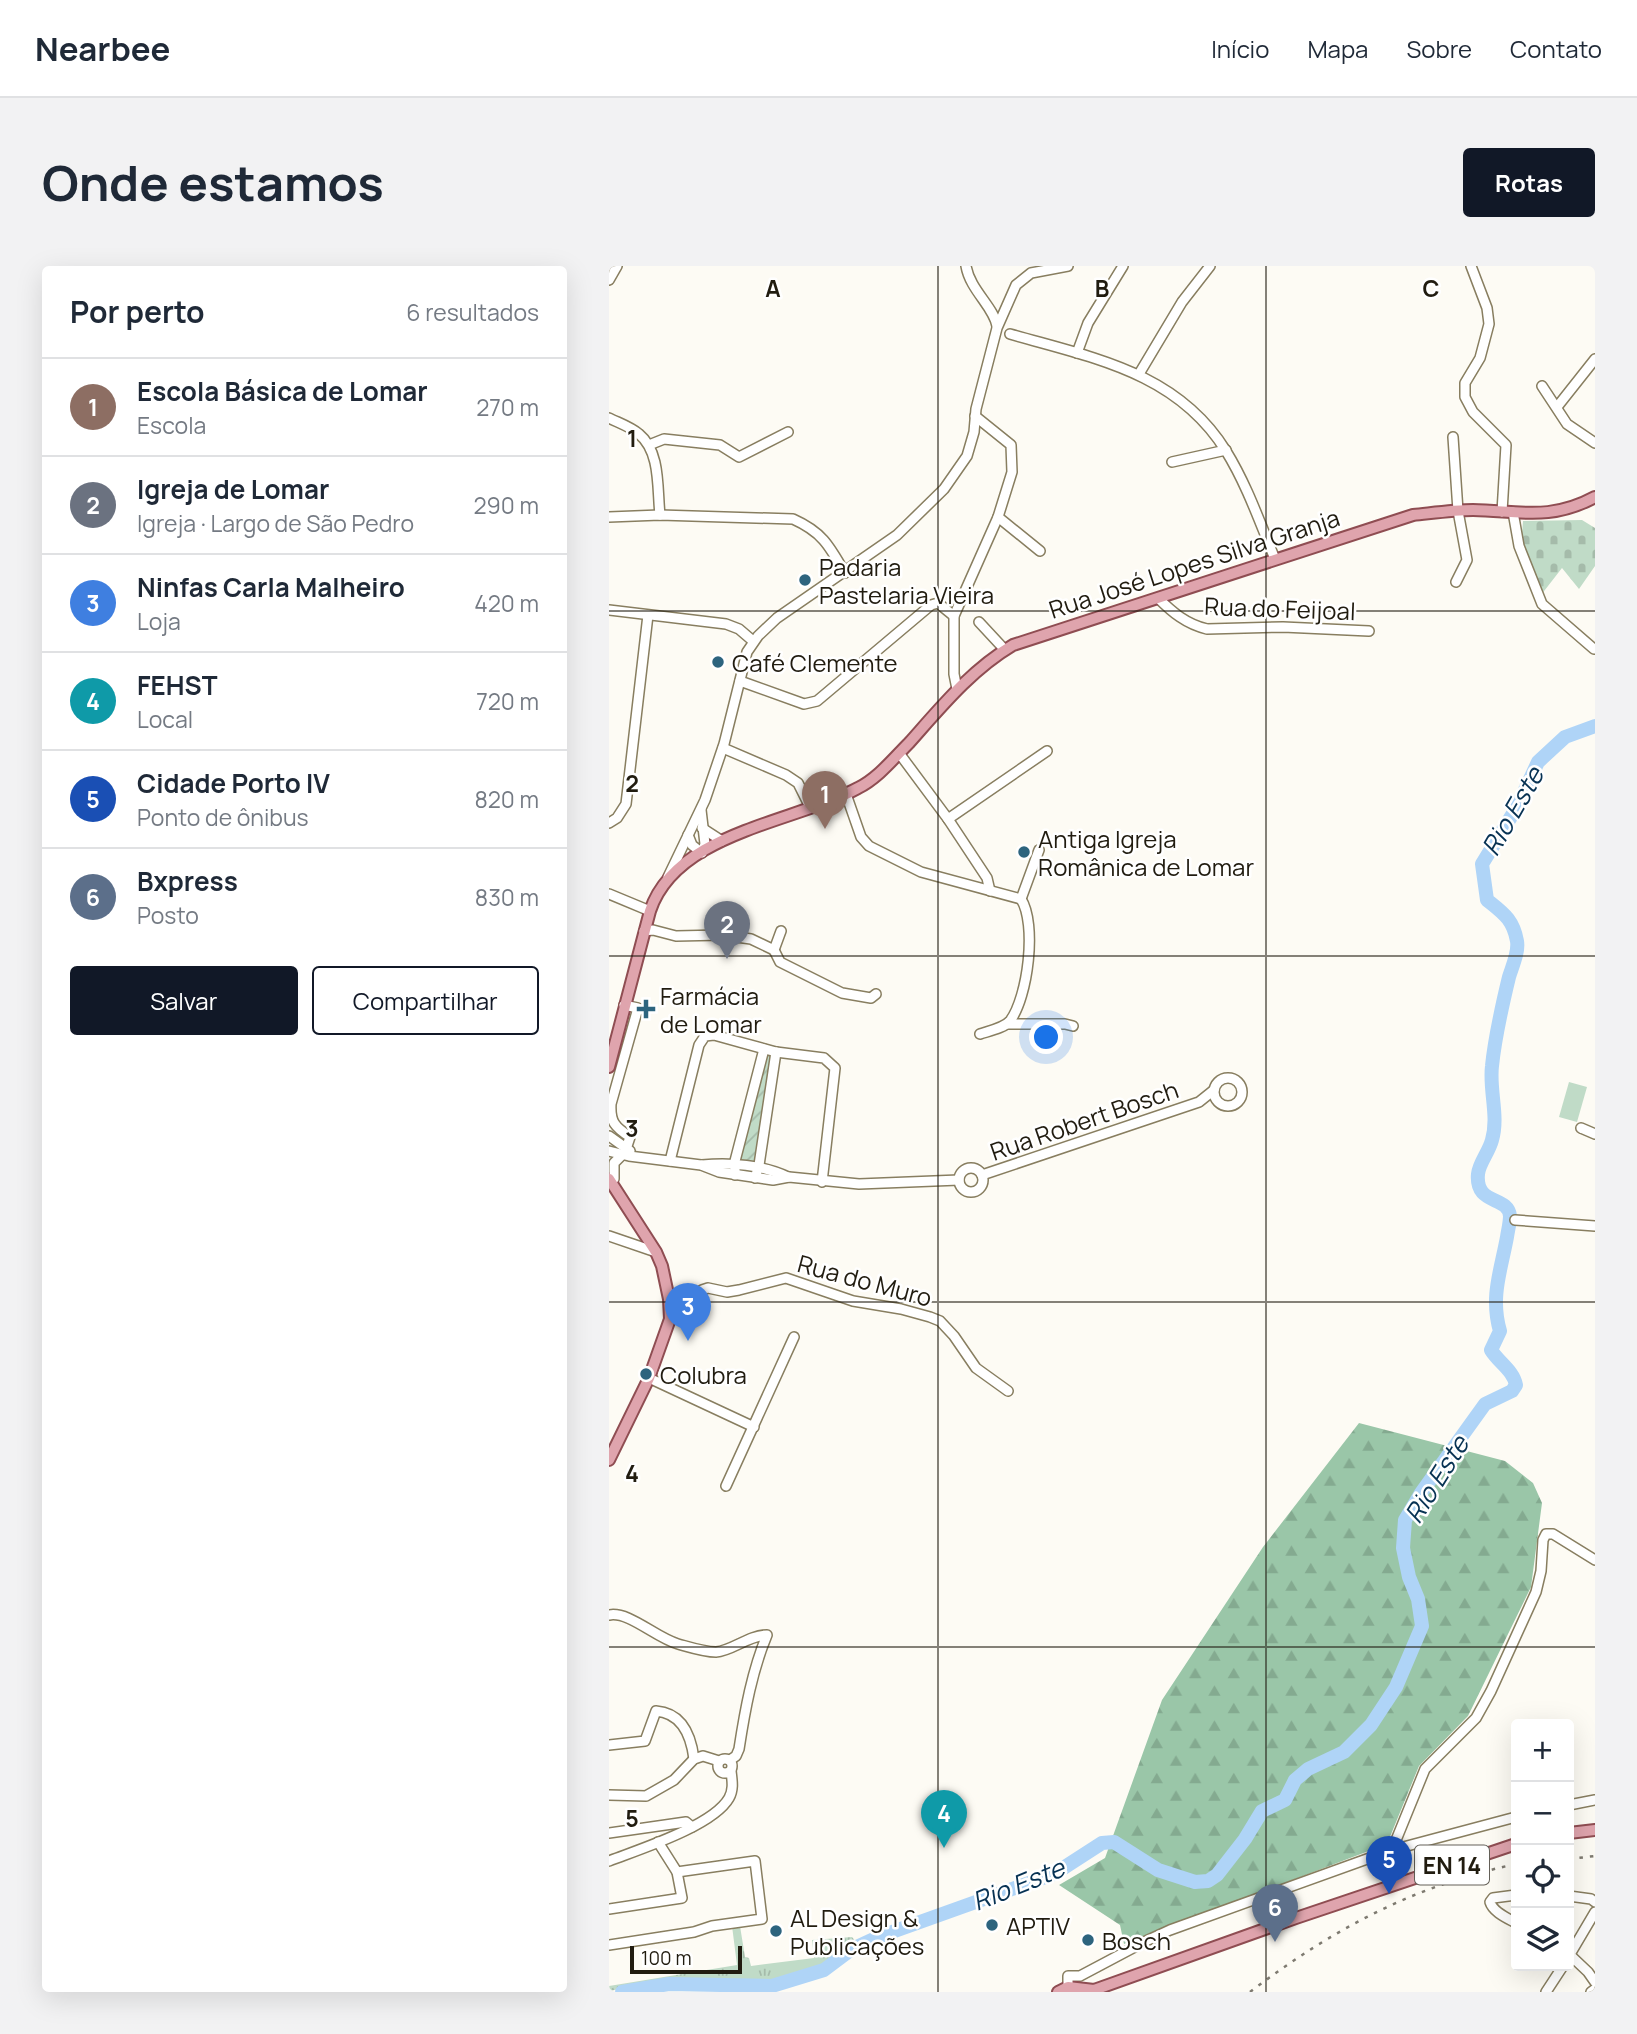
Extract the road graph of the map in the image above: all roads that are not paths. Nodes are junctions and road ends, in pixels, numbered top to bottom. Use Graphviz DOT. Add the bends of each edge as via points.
graph roads {
  1 [pos="617,266"];
  2 [pos="966,266"];
  3 [pos="1068,266"];
  4 [pos="1123,266"];
  5 [pos="1210,266"];
  6 [pos="1471,266"];
  7 [pos="609,280"];
  8 [pos="997,328"];
  9 [pos="1010,334"];
  10 [pos="1077,354"];
  11 [pos="1595,359"];
  12 [pos="1139,374"];
  13 [pos="1542,386"];
  14 [pos="1557,407"];
  15 [pos="975,416"];
  16 [pos="609,418"];
  17 [pos="788,432"];
  18 [pos="1453,437"];
  19 [pos="1595,443"];
  20 [pos="649,445"];
  21 [pos="1226,450"];
  22 [pos="1173,462"];
  23 [pos="1595,497"];
  24 [pos="1458,510"];
  25 [pos="1507,512"];
  26 [pos="660,515"];
  27 [pos="609,517"];
  28 [pos="998,517"];
  29 [pos="1039,551"];
  30 [pos="1275,559"];
  31 [pos="845,573"];
  32 [pos="1456,582"];
  33 [pos="1158,598"];
  34 [pos="609,610"];
  35 [pos="648,615"];
  36 [pos="954,616"];
  37 [pos="979,622"];
  38 [pos="1369,631"];
  39 [pos="753,641"];
  40 [pos="1594,649"];
  41 [pos="1005,650"];
  42 [pos="740,681"];
  43 [pos="957,689"];
  44 [pos="723,748"];
  45 [pos="1047,751"];
  46 [pos="899,753"];
  47 [pos="846,794"];
  48 [pos="810,807"];
  49 [pos="701,808"];
  50 [pos="948,818"];
  51 [pos="609,823"];
  52 [pos="702,828"];
  53 [pos="688,835"];
  54 [pos="722,841"];
  55 [pos="1039,850"];
  56 [pos="702,853"];
  57 [pos="668,877"];
  58 [pos="991,891"];
  59 [pos="609,894"];
  60 [pos="1020,898"];
  61 [pos="650,911"];
  62 [pos="644,931"];
  63 [pos="782,932"];
  64 [pos="774,950"];
  65 [pos="876,994"];
  66 [pos="624,1005"];
  67 [pos="1008,1024"];
  68 [pos="1073,1026"];
  69 [pos="980,1034"];
  70 [pos="764,1049"];
  71 [pos="776,1052"];
  72 [pos="609,1067"];
  73 [pos="1214,1090"];
  74 [pos="1199,1102"];
  75 [pos="1220,1104"];
  76 [pos="1581,1128"];
  77 [pos="1595,1134"];
  78 [pos="609,1136"];
  79 [pos="609,1151"];
  80 [pos="624,1152"];
  81 [pos="670,1161"];
  82 [pos="735,1170"];
  83 [pos="757,1173"];
  84 [pos="982,1175"];
  85 [pos="611,1176"];
  86 [pos="959,1180"];
  87 [pos="822,1182"];
  88 [pos="1515,1220"];
  89 [pos="1595,1227"];
  90 [pos="609,1236"];
  91 [pos="656,1252"];
  92 [pos="670,1319"];
  93 [pos="794,1337"];
  94 [pos="649,1378"];
  95 [pos="1008,1391"];
  96 [pos="754,1427"];
  97 [pos="609,1460"];
  98 [pos="726,1486"];
  99 [pos="1595,1560"];
  100 [pos="609,1615"];
  101 [pos="609,1745"];
  102 [pos="694,1759"];
  103 [pos="730,1760"];
  104 [pos="719,1761"];
  105 [pos="731,1771"];
  106 [pos="609,1795"];
  107 [pos="1595,1800"];
  108 [pos="1574,1804"];
  109 [pos="1511,1818"];
  110 [pos="692,1828"];
  111 [pos="1595,1830"];
  112 [pos="1574,1832"];
  113 [pos="609,1833"];
  114 [pos="658,1842"];
  115 [pos="1511,1845"];
  116 [pos="1392,1850"];
  117 [pos="609,1861"];
  118 [pos="677,1872"];
  119 [pos="1511,1896"];
  120 [pos="1574,1897"];
  121 [pos="1595,1902"];
  122 [pos="609,1909"];
  123 [pos="1595,1912"];
  124 [pos="1511,1920"];
  125 [pos="609,1945"];
  126 [pos="1574,1947"];
  127 [pos="1574,1959"];
  128 [pos="1560,1971"];
  129 [pos="1595,1982"];
  130 [pos="1069,1987"];
  131 [pos="1093,1991"];
  132 [pos="1546,1992"];
  1 -- 7 [label="street"];
  2 -- 8 [label="street" via="976,292 996,318"];
  3 -- 8 [label="street" via="1031,273 1016,285"];
  4 -- 10 [label="street" via="1088,323"];
  5 -- 12 [label="street" via="1182,302"];
  6 -- 25 [label="street" via="1489,324 1480,358 1465,383 1465,397 1473,412 1506,445"];
  8 -- 15 [label="street"];
  9 -- 10 [label="street"];
  10 -- 12 [label="street"];
  11 -- 14 [label="street"];
  12 -- 21 [label="street" via="1185,402"];
  13 -- 14 [label="street"];
  14 -- 19 [label="street" via="1567,424"];
  15 -- 28 [label="street" via="1011,445 1012,472"];
  15 -- 31 [label="street" via="967,456 944,489 897,535"];
  16 -- 20 [label="street"];
  17 -- 20 [label="street" via="739,457 720,445 664,439"];
  18 -- 24 [label="street"];
  20 -- 26 [label="street"];
  21 -- 22 [label="street"];
  21 -- 30 [label="street"];
  23 -- 25 [label="main road, Rua José Lopes Silva Granja" via="1559,512"];
  24 -- 25 [label="main road, Rua José Lopes Silva Granja"];
  24 -- 30 [label="main road, Rua José Lopes Silva Granja" via="1402,518"];
  24 -- 32 [label="street" via="1467,560"];
  25 -- 40 [label="street" via="1542,604"];
  26 -- 27 [label="street"];
  26 -- 31 [label="street" via="793,519 827,540"];
  28 -- 29 [label="street"];
  28 -- 36 [label="street"];
  30 -- 33 [label="main road, Rua José Lopes Silva Granja"];
  31 -- 39 [label="street" via="777,618"];
  33 -- 38 [label="street, Rua do Feijoal" via="1176,615 1207,629"];
  33 -- 41 [label="main road, Rua José Lopes Silva Granja"];
  34 -- 35 [label="street"];
  35 -- 39 [label="street" via="726,624"];
  35 -- 51 [label="street" via="626,804"];
  36 -- 42 [label="street" via="938,603 931,606 817,701 803,704"];
  36 -- 43 [label="street"];
  37 -- 41 [label="street"];
  39 -- 42 [label="street"];
  41 -- 43 [label="main road, Rua José Lopes Silva Granja"];
  42 -- 44 [label="street"];
  43 -- 46 [label="main road, Rua José Lopes Silva Granja"];
  44 -- 48 [label="street" via="798,783"];
  44 -- 49 [label="street"];
  45 -- 50 [label="street"];
  46 -- 47 [label="main road, Rua José Lopes Silva Granja" via="883,770"];
  46 -- 50 [label="street"];
  47 -- 48 [label="main road, Rua José Lopes Silva Granja"];
  47 -- 58 [label="street" via="861,837 869,846 921,872"];
  48 -- 54 [label="main road, Rua José Lopes Silva Granja"];
  49 -- 52 [label="street"];
  49 -- 53 [label="street"];
  50 -- 58 [label="street"];
  52 -- 54 [label="street"];
  52 -- 56 [label="street"];
  53 -- 56 [label="street"];
  53 -- 57 [label="street"];
  54 -- 56 [label="main road, Rua José Lopes Silva Granja"];
  55 -- 60 [label="street"];
  56 -- 57 [label="main road, Rua José Lopes Silva Granja"];
  57 -- 61 [label="main road"];
  58 -- 60 [label="street"];
  59 -- 61 [label="street"];
  60 -- 67 [label="street" via="1027,915 1026,982"];
  61 -- 62 [label="main road"];
  62 -- 64 [label="street" via="751,939"];
  62 -- 66 [label="main road"];
  63 -- 64 [label="street"];
  64 -- 65 [label="street" via="780,962 842,993 871,998"];
  66 -- 72 [label="main road"];
  66 -- 80 [label="street" via="638,1008 610,1119 630,1137"];
  67 -- 68 [label="street"];
  67 -- 69 [label="street"];
  70 -- 71 [label="street"];
  70 -- 81 [label="street" via="705,1036"];
  70 -- 82 [label="street"];
  71 -- 83 [label="street"];
  71 -- 87 [label="street" via="824,1058 835,1068"];
  73 -- 74 [label="street, Rua Robert Bosch"];
  73 -- 75 [label="street, Rua Robert Bosch"];
  73 -- 75 [label="street, Rua Robert Bosch" via="1227,1078 1241,1086 1237,1103 1229,1107"];
  74 -- 75 [label="street, Rua Robert Bosch"];
  74 -- 84 [label="street, Rua Robert Bosch"];
  76 -- 77 [label="street"];
  78 -- 80 [label="street"];
  79 -- 80 [label="street"];
  80 -- 81 [label="street"];
  80 -- 85 [label="street" via="614,1163"];
  81 -- 82 [label="street"];
  82 -- 83 [label="street"];
  83 -- 87 [label="street" via="777,1171 789,1178"];
  84 -- 86 [label="street, Rua Robert Bosch" via="970,1168"];
  84 -- 86 [label="street, Rua Robert Bosch" via="982,1185 975,1191 964,1190"];
  85 -- 91 [label="main road"];
  86 -- 87 [label="street"];
  88 -- 89 [label="street"];
  90 -- 91 [label="street"];
  91 -- 92 [label="main road" via="666,1279"];
  92 -- 94 [label="main road"];
  92 -- 95 [label="street, Rua do Muro" via="693,1306 702,1290 727,1292 781,1278 940,1321 976,1367"];
  93 -- 96 [label="street"];
  94 -- 96 [label="street"];
  94 -- 97 [label="main road"];
  96 -- 98 [label="street"];
  99 -- 116 [label="street" via="1546,1534 1536,1592 1490,1691 1476,1718 1425,1769"];
  100 -- 103 [label="street" via="624,1616 669,1641 712,1652 767,1635 750,1687 739,1749"];
  101 -- 102 [label="street" via="645,1741 652,1716 663,1712 684,1726"];
  102 -- 104 [label="street" via="703,1756"];
  102 -- 106 [label="street" via="674,1780 646,1796"];
  103 -- 104 [label="street"];
  103 -- 105 [label="street"];
  104 -- 105 [label="street" via="720,1772"];
  105 -- 110 [label="street" via="733,1789 728,1800"];
  107 -- 108 [label="street"];
  109 -- 116 [label="street"];
  110 -- 113 [label="street" via="686,1822"];
  110 -- 114 [label="street"];
  111 -- 112 [label="main road"];
  114 -- 117 [label="street"];
  114 -- 118 [label="street"];
  115 -- 131 [label="main road, EN 14"];
  116 -- 130 [label="street" via="1170,1930 1080,1976"];
  118 -- 122 [label="street" via="682,1898"];
  118 -- 125 [label="street" via="755,1861 762,1919"];
  119 -- 124 [label="street" via="1490,1902"];
  120 -- 121 [label="street"];
  123 -- 126 [label="street"];
  127 -- 129 [label="street"];
  128 -- 132 [label="street"];
  130 -- 131 [label="main road, EN 14"];
}
